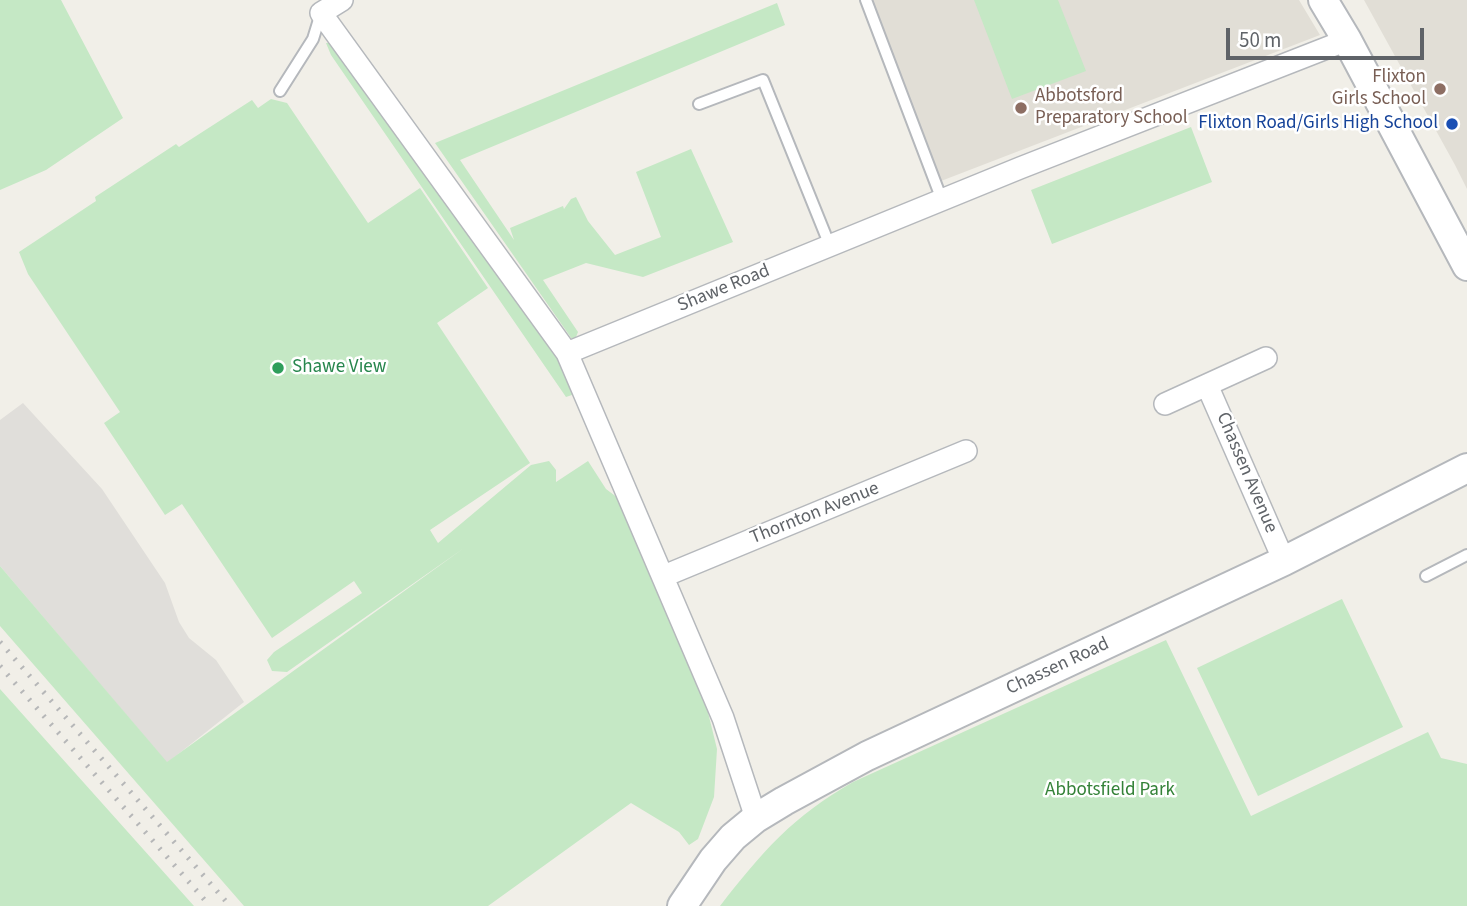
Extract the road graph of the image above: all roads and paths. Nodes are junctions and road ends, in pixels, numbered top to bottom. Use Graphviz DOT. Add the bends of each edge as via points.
graph roads {
  1 [pos="342,0"];
  2 [pos="866,0"];
  3 [pos="1323,0"];
  4 [pos="321,13"];
  5 [pos="1347,40"];
  6 [pos="280,91"];
  7 [pos="699,104"];
  8 [pos="942,200"];
  9 [pos="830,246"];
  10 [pos="1467,266"];
  11 [pos="567,353"];
  12 [pos="1266,358"];
  13 [pos="1207,385"];
  14 [pos="1165,404"];
  15 [pos="966,452"];
  16 [pos="1467,468"];
  17 [pos="1467,555"];
  18 [pos="1284,561"];
  19 [pos="664,576"];
  20 [pos="1426,576"];
  21 [pos="756,818"];
  22 [pos="682,906"];
  1 -- 4 [label="street"];
  2 -- 8 [label="lane"];
  3 -- 5 [label="street"];
  4 -- 6 [label="lane" via="313,39"];
  4 -- 11 [label="street"];
  5 -- 8 [label="street, Shawe Road"];
  5 -- 10 [label="street"];
  7 -- 9 [label="lane" via="762,80"];
  8 -- 9 [label="street, Shawe Road"];
  9 -- 11 [label="street, Shawe Road"];
  11 -- 19 [label="street"];
  12 -- 13 [label="street"];
  13 -- 14 [label="street"];
  13 -- 18 [label="street, Chassen Avenue"];
  15 -- 19 [label="street, Thornton Avenue"];
  16 -- 18 [label="street, Chassen Road"];
  17 -- 20 [label="lane"];
  18 -- 21 [label="street, Chassen Road" via="867,756"];
  19 -- 21 [label="street" via="723,718"];
  21 -- 22 [label="street, Chassen Road" via="733,836"];
}
